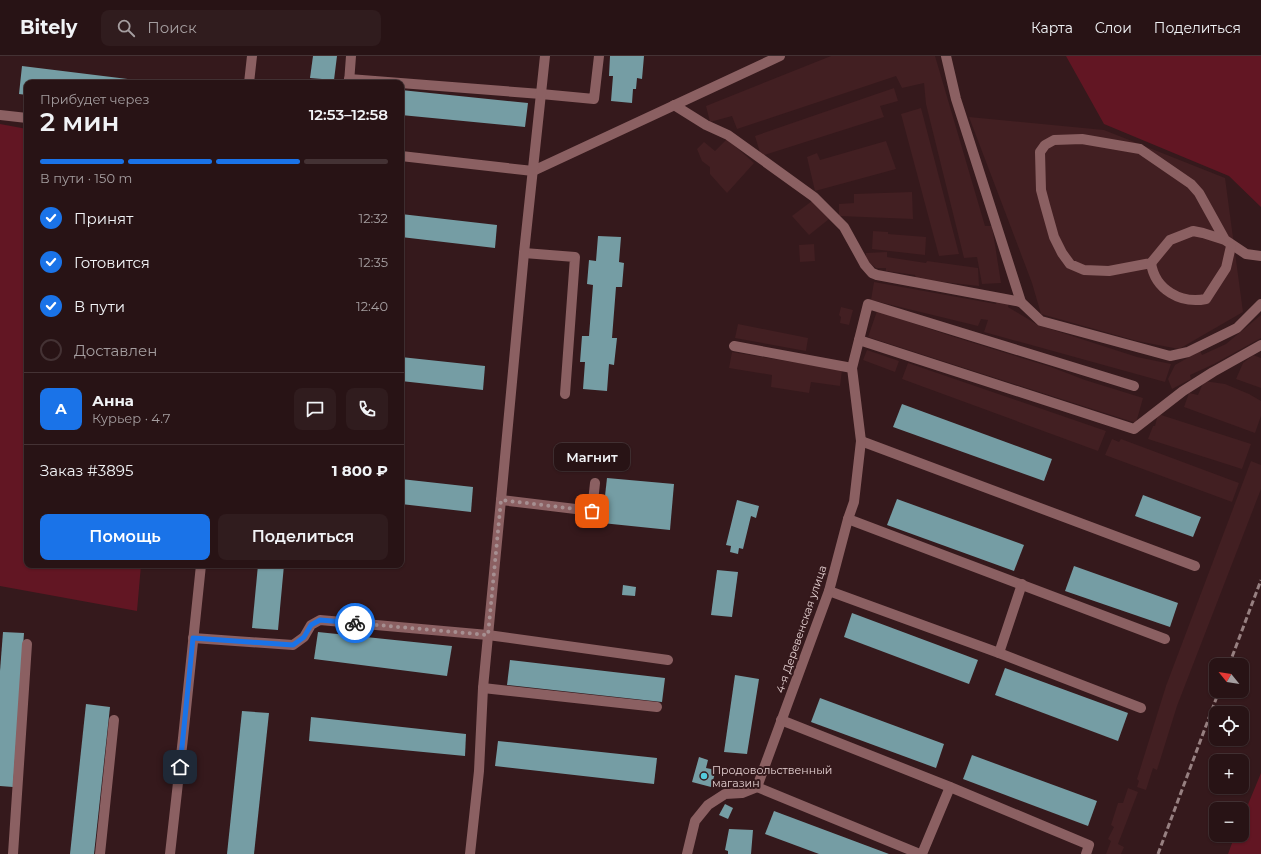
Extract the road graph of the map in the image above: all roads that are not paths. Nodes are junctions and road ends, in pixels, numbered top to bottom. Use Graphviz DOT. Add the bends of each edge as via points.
graph roads {
  1 [pos="252,56"];
  2 [pos="351,56"];
  3 [pos="545,56"];
  4 [pos="599,56"];
  5 [pos="780,56"];
  6 [pos="946,56"];
  7 [pos="249,80"];
  8 [pos="349,80"];
  9 [pos="404,85"];
  10 [pos="541,94"];
  11 [pos="674,105"];
  12 [pos="0,115"];
  13 [pos="24,118"];
  14 [pos="404,156"];
  15 [pos="533,171"];
  16 [pos="1228,243"];
  17 [pos="524,253"];
  18 [pos="1261,256"];
  19 [pos="1151,263"];
  20 [pos="1022,302"];
  21 [pos="1261,304"];
  22 [pos="859,340"];
  23 [pos="1261,345"];
  24 [pos="734,346"];
  25 [pos="852,368"];
  26 [pos="1134,386"];
  27 [pos="565,394"];
  28 [pos="860,441"];
  29 [pos="595,483"];
  30 [pos="501,500"];
  31 [pos="848,519"];
  32 [pos="1195,566"];
  33 [pos="201,568"];
  34 [pos="1022,584"];
  35 [pos="829,591"];
  36 [pos="488,635"];
  37 [pos="193,638"];
  38 [pos="1165,639"];
  39 [pos="27,644"];
  40 [pos="999,653"];
  41 [pos="668,660"];
  42 [pos="483,688"];
  43 [pos="657,707"];
  44 [pos="1141,708"];
  45 [pos="114,720"];
  46 [pos="781,720"];
  47 [pos="757,787"];
  48 [pos="950,788"];
  49 [pos="13,854"];
  50 [pos="100,854"];
  51 [pos="170,854"];
  52 [pos="470,854"];
  53 [pos="687,854"];
  54 [pos="921,854"];
  55 [pos="1086,854"];
  1 -- 7 [label="street"];
  2 -- 8 [label="street"];
  3 -- 10 [label="street"];
  4 -- 10 [label="street" via="594,99"];
  5 -- 11 [label="street"];
  6 -- 20 [label="street" via="956,99"];
  9 -- 10 [label="street"];
  10 -- 15 [label="street"];
  11 -- 15 [label="street"];
  11 -- 20 [label="street" via="728,135 814,197 844,227 872,273"];
  12 -- 13 [label="street"];
  14 -- 15 [label="street"];
  15 -- 17 [label="street"];
  16 -- 18 [label="street" via="1246,254"];
  16 -- 19 [label="street" via="1193,231 1170,240"];
  16 -- 19 [label="street" via="1226,268 1206,300 1179,298 1166,291"];
  16 -- 19 [label="street" via="1191,184 1140,149 1082,139 1054,140 1045,145 1040,152 1041,190 1054,237 1070,264 1084,270 1109,272"];
  17 -- 27 [label="street" via="575,257"];
  17 -- 30 [label="street"];
  20 -- 21 [label="street" via="1041,321 1170,356 1188,352 1237,328"];
  22 -- 23 [label="street" via="1134,430 1189,388"];
  22 -- 25 [label="street"];
  22 -- 26 [label="street" via="868,304"];
  24 -- 25 [label="street"];
  25 -- 28 [label="street, 4-я Деревенская улица"];
  28 -- 31 [label="street, 4-я Деревенская улица" via="854,502"];
  28 -- 32 [label="street"];
  29 -- 30 [label="street" via="592,511"];
  30 -- 36 [label="street"];
  31 -- 34 [label="street"];
  31 -- 35 [label="street, 4-я Деревенская улица"];
  33 -- 37 [label="street"];
  34 -- 38 [label="street"];
  34 -- 40 [label="street"];
  35 -- 40 [label="street"];
  35 -- 46 [label="street, 4-я Деревенская улица"];
  36 -- 37 [label="street" via="320,620 311,625 304,637 293,645"];
  36 -- 41 [label="street"];
  36 -- 42 [label="street"];
  37 -- 51 [label="street"];
  39 -- 49 [label="street"];
  40 -- 44 [label="street"];
  42 -- 43 [label="street"];
  42 -- 52 [label="street" via="479,771"];
  45 -- 50 [label="street"];
  46 -- 47 [label="street, 4-я Деревенская улица"];
  46 -- 48 [label="street"];
  47 -- 53 [label="street" via="742,793 726,794 708,805 694,821"];
  47 -- 54 [label="street"];
  48 -- 54 [label="street"];
  48 -- 55 [label="street" via="1090,845"];
}
